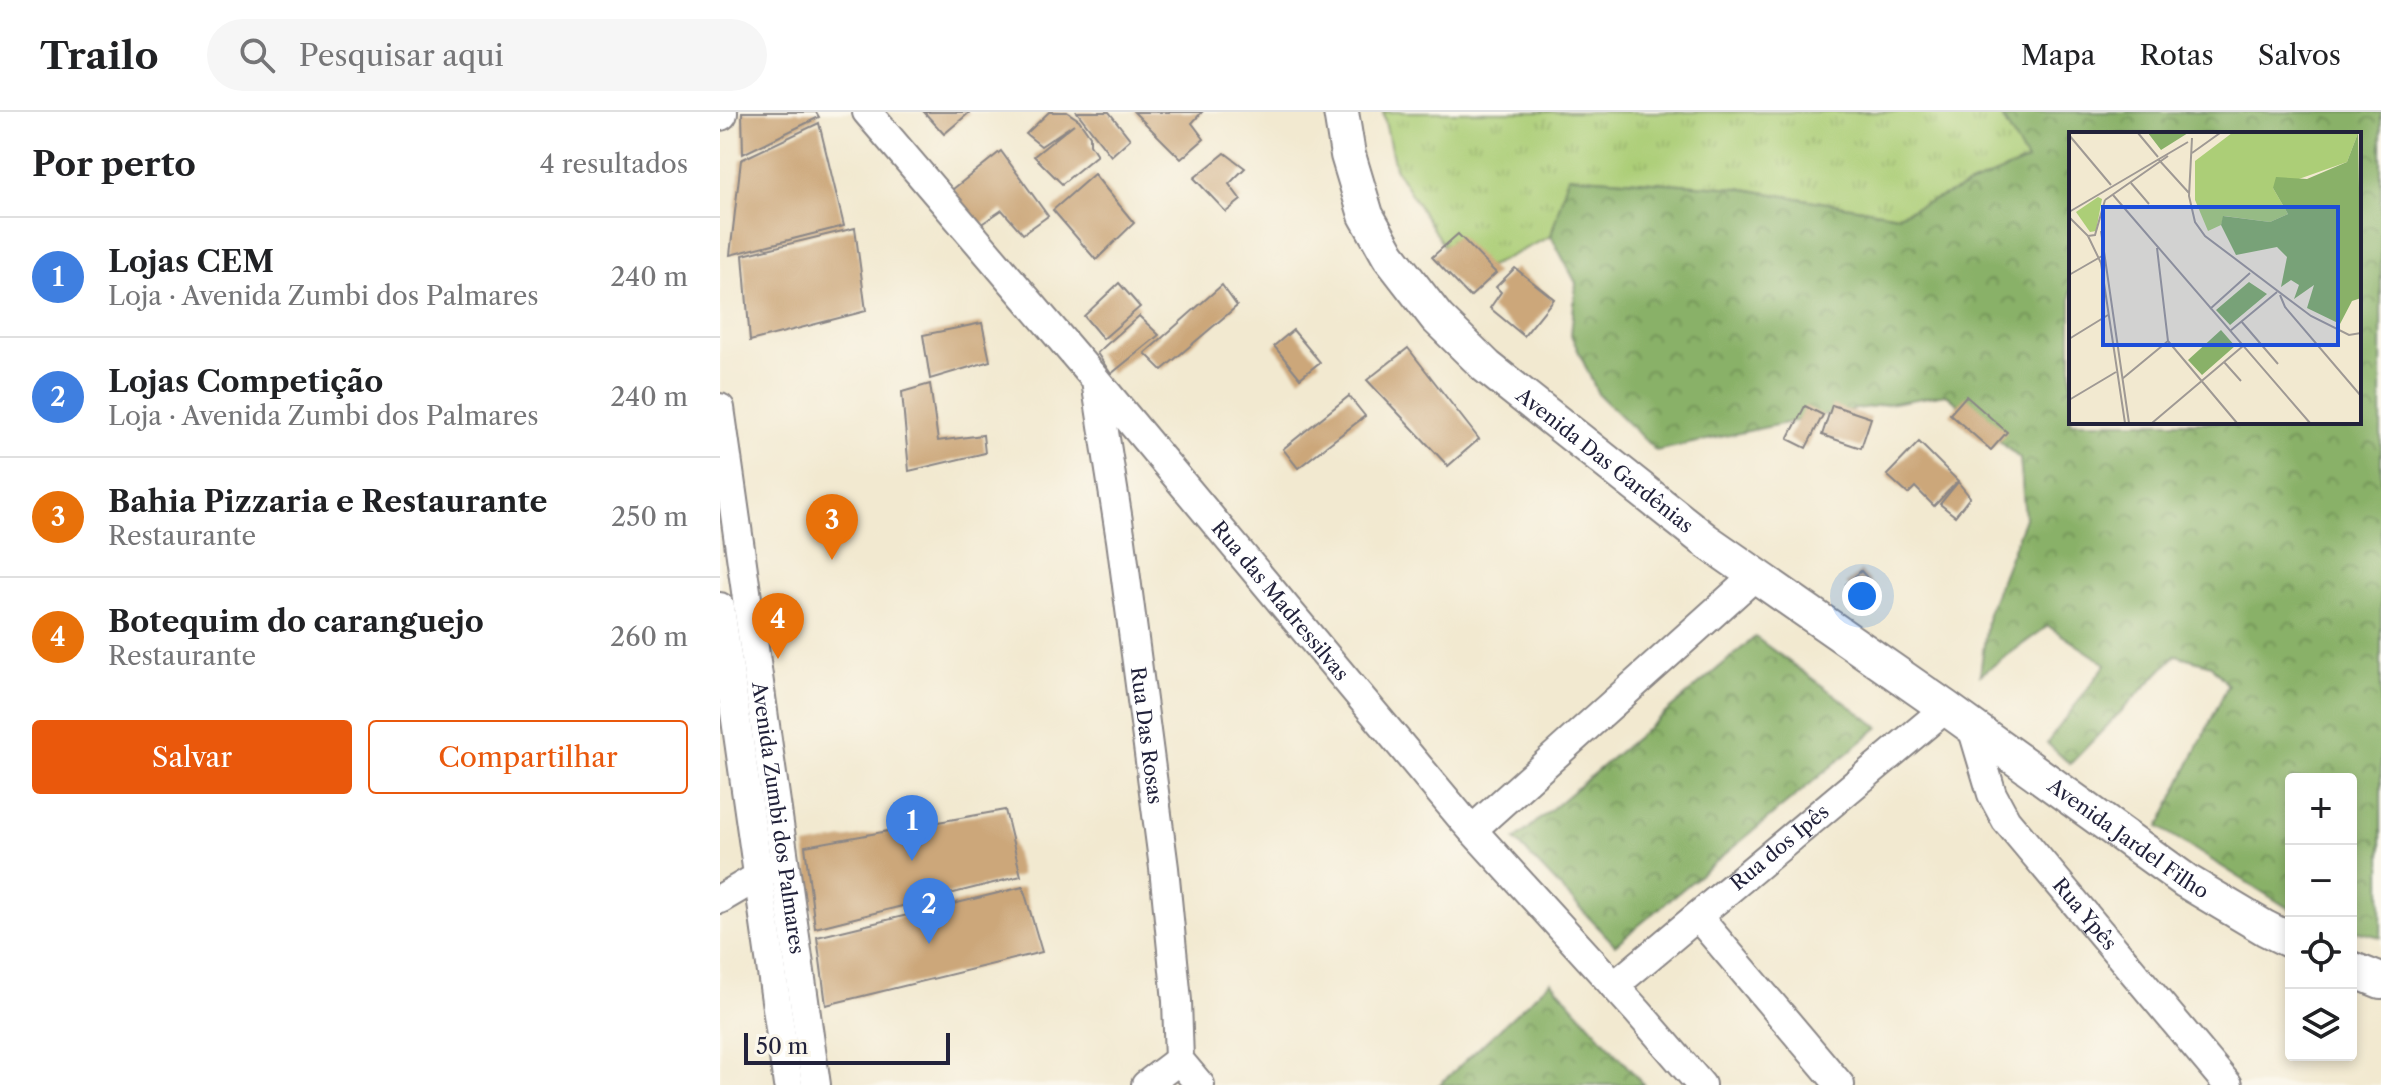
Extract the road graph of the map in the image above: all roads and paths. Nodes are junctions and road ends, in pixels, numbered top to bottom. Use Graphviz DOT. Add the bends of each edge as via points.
graph roads {
  1 [pos="867,112"];
  2 [pos="1341,112"];
  3 [pos="1096,380"];
  4 [pos="720,408"];
  5 [pos="723,450"];
  6 [pos="1756,575"];
  7 [pos="720,607"];
  8 [pos="1959,717"];
  9 [pos="1472,830"];
  10 [pos="783,861"];
  11 [pos="758,876"];
  12 [pos="720,899"];
  13 [pos="1698,917"];
  14 [pos="2285,938"];
  15 [pos="2357,971"];
  16 [pos="2381,981"];
  17 [pos="1614,986"];
  18 [pos="1179,1060"];
  19 [pos="788,1085"];
  20 [pos="816,1085"];
  21 [pos="1146,1085"];
  22 [pos="1200,1085"];
  23 [pos="1701,1085"];
  24 [pos="1840,1085"];
  25 [pos="2228,1085"];
  1 -- 3 [label="street, Rua das Madressilvas"];
  2 -- 6 [label="main road, Avenida Das Gardênias" via="1366,215 1389,256 1437,318 1487,367"];
  3 -- 9 [label="street, Rua das Madressilvas"];
  3 -- 18 [label="street, Rua Das Rosas" via="1164,868"];
  4 -- 5 [label="street, Avenida Zumbi dos Palmares"];
  5 -- 10 [label="street, Avenida Zumbi dos Palmares"];
  6 -- 8 [label="main road, Avenida Das Gardênias"];
  6 -- 9 [label="street"];
  7 -- 11 [label="street"];
  8 -- 13 [label="street, Rua dos Ipês"];
  8 -- 14 [label="main road, Avenida Jardel Filho" via="2186,881"];
  8 -- 25 [label="street, Rua Ypês" via="2006,820"];
  9 -- 17 [label="street, Rua das Madressilvas"];
  10 -- 11 [label="street"];
  10 -- 20 [label="street, Avenida Zumbi dos Palmares"];
  11 -- 12 [label="street"];
  11 -- 19 [label="street"];
  13 -- 17 [label="street, Rua dos Ipês"];
  13 -- 24 [label="street"];
  15 -- 16 [label="main road"];
  17 -- 23 [label="street, Rua das Madressilvas"];
  18 -- 21 [label="street"];
  18 -- 22 [label="street"];
}
